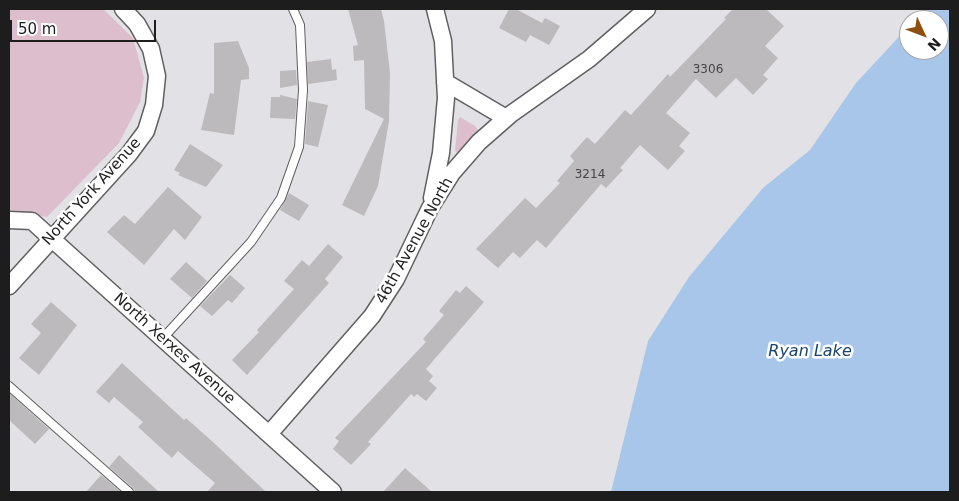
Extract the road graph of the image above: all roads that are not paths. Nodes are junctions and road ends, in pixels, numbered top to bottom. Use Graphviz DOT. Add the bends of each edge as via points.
graph roads {
  1 [pos="123,9"];
  2 [pos="293,9"];
  3 [pos="435,9"];
  4 [pos="647,9"];
  5 [pos="445,82"];
  6 [pos="506,118"];
  7 [pos="430,208"];
  8 [pos="9,220"];
  9 [pos="52,239"];
  10 [pos="9,286"];
  11 [pos="163,338"];
  12 [pos="9,386"];
  13 [pos="269,434"];
  14 [pos="129,492"];
  15 [pos="333,492"];
  1 -- 9 [label="street, North York Avenue" via="137,24 151,49 156,76 154,105 146,131"];
  2 -- 11 [label="lane" via="300,25 303,90 299,147 280,198 251,242"];
  3 -- 5 [label="street" via="443,41"];
  4 -- 6 [label="street, 46th Avenue North" via="589,59"];
  5 -- 6 [label="street"];
  5 -- 7 [label="street" via="442,153"];
  6 -- 7 [label="street, 46th Avenue North" via="452,173"];
  7 -- 13 [label="street, 46th Avenue North" via="396,279 372,316"];
  8 -- 9 [label="street, North Xerxes Avenue" via="32,221"];
  9 -- 10 [label="street, North York Avenue"];
  9 -- 11 [label="street, North Xerxes Avenue"];
  11 -- 13 [label="street, North Xerxes Avenue"];
  12 -- 14 [label="lane"];
  13 -- 15 [label="street, North Xerxes Avenue"];
}
